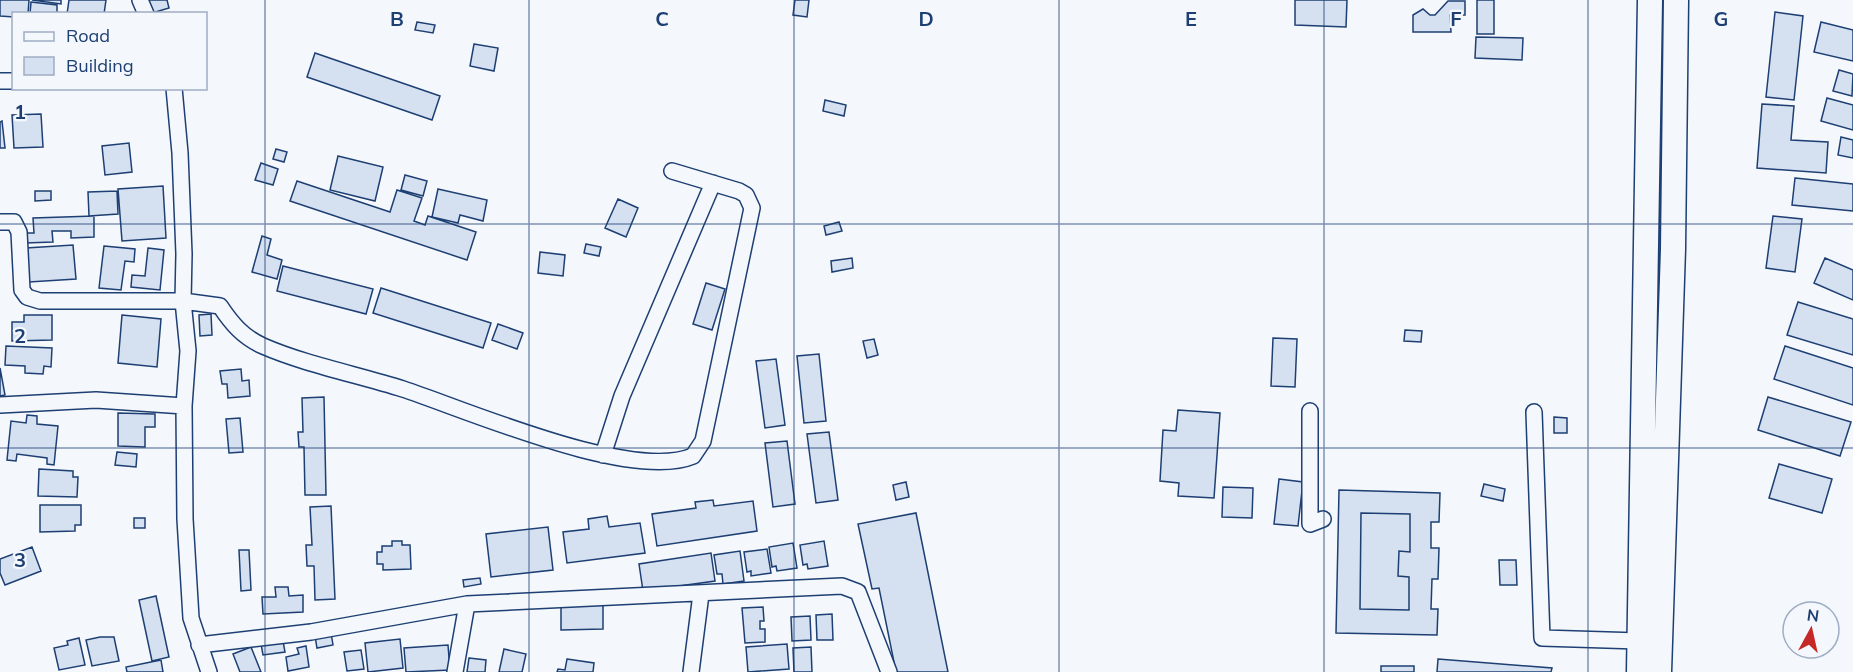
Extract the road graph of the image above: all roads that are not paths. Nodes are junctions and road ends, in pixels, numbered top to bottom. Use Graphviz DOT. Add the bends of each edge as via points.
graph roads {
  1 [pos="1650,0"];
  2 [pos="1676,0"];
  3 [pos="174,90"];
  4 [pos="672,171"];
  5 [pos="713,183"];
  6 [pos="0,222"];
  7 [pos="183,301"];
  8 [pos="0,405"];
  9 [pos="184,406"];
  10 [pos="1310,411"];
  11 [pos="1534,412"];
  12 [pos="603,455"];
  13 [pos="1323,519"];
  14 [pos="700,594"];
  15 [pos="467,604"];
  16 [pos="1639,641"];
  17 [pos="199,645"];
  18 [pos="209,672"];
  19 [pos="455,672"];
  20 [pos="692,672"];
  21 [pos="889,672"];
  22 [pos="1639,672"];
  23 [pos="1659,672"];
  1 -- 16 [label="main road"];
  2 -- 23 [label="main road" via="1673,260"];
  3 -- 7 [label="street"];
  4 -- 5 [label="street"];
  5 -- 12 [label="street" via="622,396"];
  5 -- 12 [label="street" via="746,195 752,208 703,441 693,456 670,462"];
  6 -- 7 [label="street" via="14,222 19,232 22,290 27,297 40,301"];
  7 -- 9 [label="street" via="188,351"];
  7 -- 12 [label="street" via="220,306 235,329 263,346 404,389 486,421"];
  8 -- 9 [label="street" via="96,400"];
  9 -- 17 [label="street" via="190,607"];
  10 -- 13 [label="street" via="1310,524"];
  11 -- 16 [label="street" via="1542,638"];
  14 -- 15 [label="street"];
  14 -- 20 [label="street"];
  14 -- 21 [label="street" via="842,586 858,592"];
  15 -- 17 [label="street" via="311,632"];
  15 -- 19 [label="street"];
  16 -- 22 [label="main road"];
  17 -- 18 [label="street"];
}
